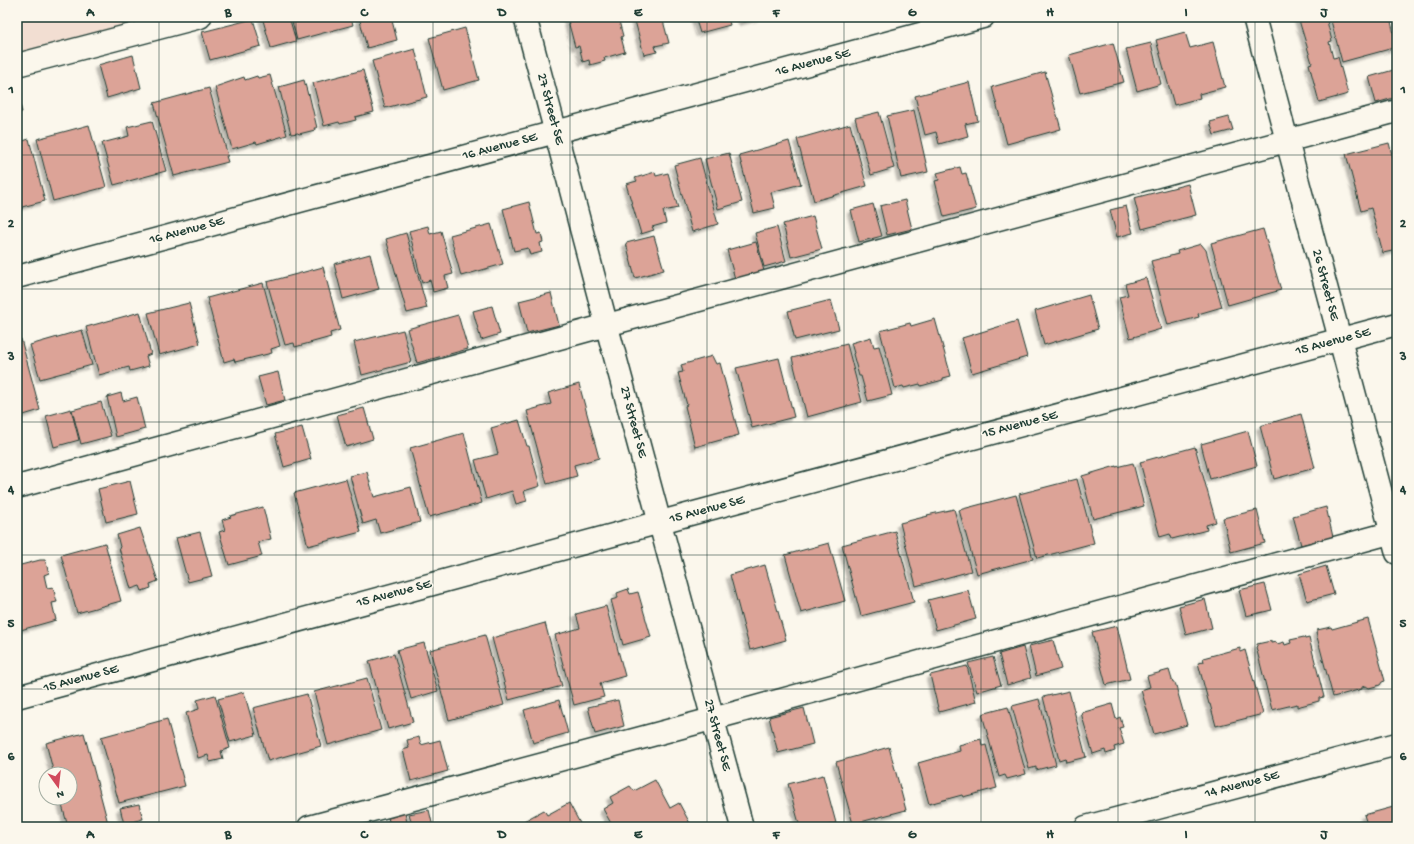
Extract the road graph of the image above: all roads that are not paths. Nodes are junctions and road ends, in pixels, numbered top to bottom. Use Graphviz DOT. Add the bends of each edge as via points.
graph roads {
  1 [pos="200,17"];
  2 [pos="525,17"];
  3 [pos="983,17"];
  4 [pos="1254,17"];
  5 [pos="17,65"];
  6 [pos="1397,111"];
  7 [pos="557,132"];
  8 [pos="1286,141"];
  9 [pos="17,277"];
  10 [pos="1397,324"];
  11 [pos="606,325"];
  12 [pos="1340,340"];
  13 [pos="17,487"];
  14 [pos="661,522"];
  15 [pos="1395,539"];
  16 [pos="17,697"];
  17 [pos="713,719"];
  18 [pos="1397,744"];
  19 [pos="309,827"];
  20 [pos="742,827"];
  21 [pos="1086,827"];
  1 -- 5 [label="street"];
  2 -- 7 [label="street, 27 Street SE"];
  3 -- 7 [label="street, 16 Avenue SE"];
  4 -- 8 [label="street, 26 Street SE"];
  6 -- 8 [label="street"];
  7 -- 9 [label="street, 16 Avenue SE"];
  7 -- 11 [label="street, 27 Street SE"];
  8 -- 11 [label="street"];
  8 -- 12 [label="street, 26 Street SE"];
  10 -- 12 [label="street, 15 Avenue SE"];
  11 -- 13 [label="street"];
  11 -- 14 [label="street, 27 Street SE"];
  12 -- 14 [label="street, 15 Avenue SE"];
  12 -- 15 [label="street, 26 Street SE"];
  14 -- 16 [label="street, 15 Avenue SE"];
  14 -- 17 [label="street, 27 Street SE"];
  15 -- 17 [label="street"];
  17 -- 19 [label="street"];
  17 -- 20 [label="street, 27 Street SE"];
  18 -- 21 [label="street, 14 Avenue SE"];
}
